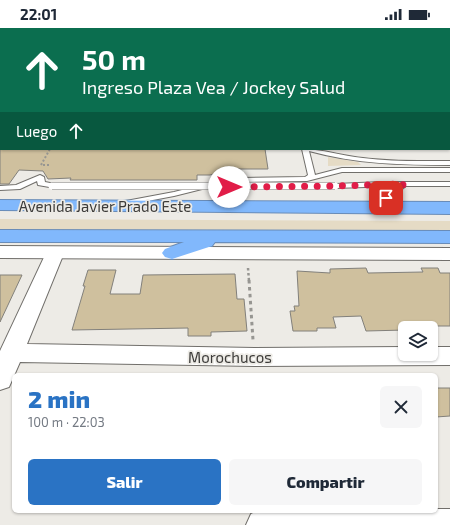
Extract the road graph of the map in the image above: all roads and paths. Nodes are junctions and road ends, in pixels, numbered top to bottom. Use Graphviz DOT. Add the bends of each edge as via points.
graph roads {
  1 [pos="50,150"];
  2 [pos="305,150"];
  3 [pos="313,150"];
  4 [pos="450,163"];
  5 [pos="49,165"];
  6 [pos="450,170"];
  7 [pos="307,180"];
  8 [pos="382,184"];
  9 [pos="404,184"];
  10 [pos="450,184"];
  11 [pos="0,188"];
  12 [pos="0,206"];
  13 [pos="112,206"];
  14 [pos="374,208"];
  15 [pos="450,208"];
  16 [pos="0,236"];
  17 [pos="222,236"];
  18 [pos="450,237"];
  19 [pos="0,252"];
  20 [pos="54,253"];
  21 [pos="172,253"];
  22 [pos="450,254"];
  23 [pos="248,263"];
  24 [pos="254,343"];
  25 [pos="11,354"];
  26 [pos="450,356"];
  27 [pos="0,380"];
  28 [pos="262,525"];
  29 [pos="450,525"];
  1 -- 5 [label="path" via="42,165"];
  2 -- 7 [label="lane" via="312,176"];
  3 -- 4 [label="lane" via="363,162"];
  6 -- 7 [label="lane" via="342,170"];
  7 -- 8 [label="lane" via="346,180"];
  7 -- 13 [label="lane" via="222,182"];
  8 -- 9 [label="lane"];
  8 -- 11 [label="lane, bridge" via="52,186 41,183 40,177 16,187"];
  9 -- 10 [label="lane"];
  9 -- 14 [label="lane"];
  12 -- 13 [label="highway, Avenida Javier Prado Este"];
  13 -- 14 [label="highway, Avenida Javier Prado Este"];
  14 -- 15 [label="highway, Avenida Javier Prado Este"];
  16 -- 17 [label="highway, Avenida Javier Prado Este"];
  17 -- 18 [label="highway, Avenida Javier Prado Este"];
  17 -- 21 [label="highway"];
  19 -- 20 [label="main road"];
  20 -- 21 [label="main road"];
  20 -- 25 [label="street"];
  21 -- 22 [label="main road"];
  23 -- 24 [label="path"];
  25 -- 26 [label="street, Morochucos"];
  25 -- 27 [label="street"];
  28 -- 29 [label="street"];
}
